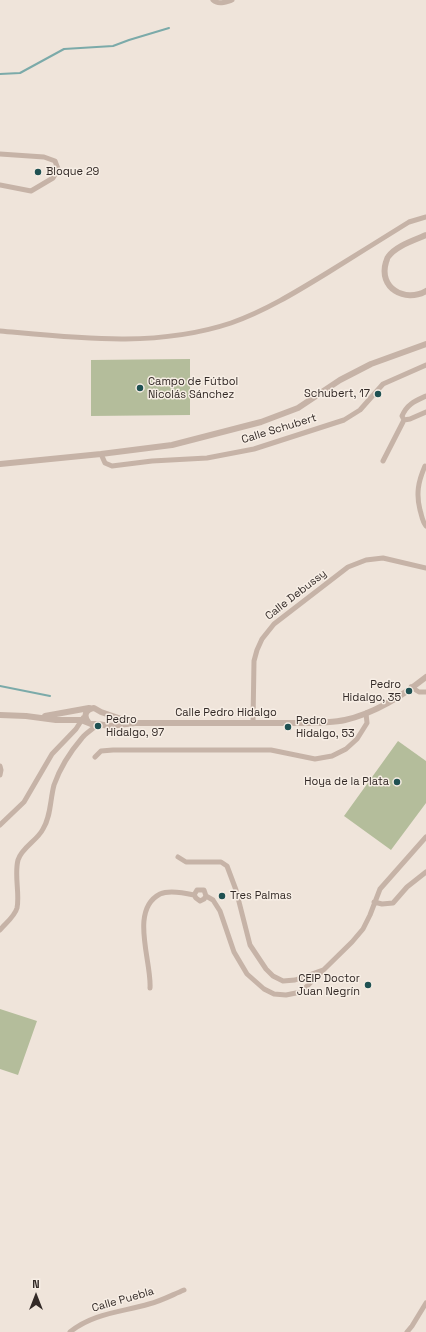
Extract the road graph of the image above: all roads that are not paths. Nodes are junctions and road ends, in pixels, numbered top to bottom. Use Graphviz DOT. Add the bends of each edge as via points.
graph roads {
  1 [pos="213,0"];
  2 [pos="232,0"];
  3 [pos="0,154"];
  4 [pos="0,185"];
  5 [pos="426,217"];
  6 [pos="426,235"];
  7 [pos="426,291"];
  8 [pos="0,331"];
  9 [pos="426,344"];
  10 [pos="426,366"];
  11 [pos="426,396"];
  12 [pos="426,412"];
  13 [pos="404,420"];
  14 [pos="101,454"];
  15 [pos="383,461"];
  16 [pos="0,464"];
  17 [pos="426,466"];
  18 [pos="423,511"];
  19 [pos="426,526"];
  20 [pos="426,568"];
  21 [pos="426,677"];
  22 [pos="411,688"];
  23 [pos="426,692"];
  24 [pos="91,708"];
  25 [pos="101,712"];
  26 [pos="366,713"];
  27 [pos="0,715"];
  28 [pos="38,718"];
  29 [pos="83,718"];
  30 [pos="253,722"];
  31 [pos="135,723"];
  32 [pos="98,724"];
  33 [pos="95,757"];
  34 [pos="0,766"];
  35 [pos="0,775"];
  36 [pos="0,825"];
  37 [pos="426,837"];
  38 [pos="178,857"];
  39 [pos="426,872"];
  40 [pos="194,895"];
  41 [pos="206,896"];
  42 [pos="374,902"];
  43 [pos="0,930"];
  44 [pos="326,969"];
  45 [pos="150,988"];
  46 [pos="184,1290"];
  47 [pos="426,1303"];
  48 [pos="70,1332"];
  49 [pos="407,1332"];
  1 -- 2 [label="street" via="222,3"];
  3 -- 4 [label="street" via="44,157 55,161 58,169 53,178 31,191"];
  5 -- 8 [label="street" via="409,222 308,285 270,306 231,323 184,334 144,339 112,340"];
  6 -- 7 [label="street" via="400,247 388,256 384,269 386,282 395,292 409,296"];
  9 -- 14 [label="street" via="371,364 340,380 298,408 261,422 172,445"];
  10 -- 14 [label="street, Calle Schubert" via="383,384 360,410 344,420 254,448 206,458 112,466 105,463"];
  11 -- 13 [label="street" via="405,408 402,416"];
  12 -- 13 [label="street"];
  13 -- 15 [label="street"];
  14 -- 16 [label="street"];
  17 -- 18 [label="street" via="418,487 418,500"];
  18 -- 19 [label="street" via="423,522"];
  20 -- 30 [label="street, Calle Debussy" via="384,558 366,560 348,567 274,624 262,639 254,661"];
  21 -- 22 [label="street, Calle Pedro Hidalgo"];
  22 -- 23 [label="street"];
  22 -- 26 [label="street, Calle Pedro Hidalgo" via="388,704"];
  24 -- 25 [label="street" via="97,708"];
  24 -- 28 [label="street"];
  24 -- 29 [label="street"];
  25 -- 31 [label="street"];
  25 -- 32 [label="street" via="102,720"];
  26 -- 30 [label="street, Calle Pedro Hidalgo" via="345,720 317,723"];
  26 -- 33 [label="street" via="367,723 357,739 346,749 332,756 315,759 271,750 113,750 101,751"];
  27 -- 28 [label="street"];
  28 -- 29 [label="street"];
  29 -- 32 [label="street" via="93,725"];
  29 -- 36 [label="street" via="52,754 24,802"];
  30 -- 31 [label="street, Calle Pedro Hidalgo"];
  31 -- 32 [label="street" via="109,726"];
  32 -- 43 [label="street" via="83,737 66,759 55,783 49,817 43,830 18,858 17,909"];
  34 -- 35 [label="street"];
  37 -- 42 [label="street" via="380,889"];
  38 -- 44 [label="street" via="186,862 221,862 227,866 250,945 273,976 282,981 295,980"];
  39 -- 42 [label="street" via="393,902"];
  40 -- 41 [label="street" via="200,901"];
  40 -- 41 [label="street" via="197,890 202,889"];
  40 -- 45 [label="street" via="161,894 152,901 147,910 144,938 151,979"];
  41 -- 44 [label="street" via="213,900 220,911 240,963 247,974 264,989 274,994 286,995 301,992"];
  42 -- 44 [label="street" via="363,929"];
  46 -- 48 [label="street, Calle Puebla" via="150,1304 92,1319"];
  47 -- 49 [label="street"];
}
